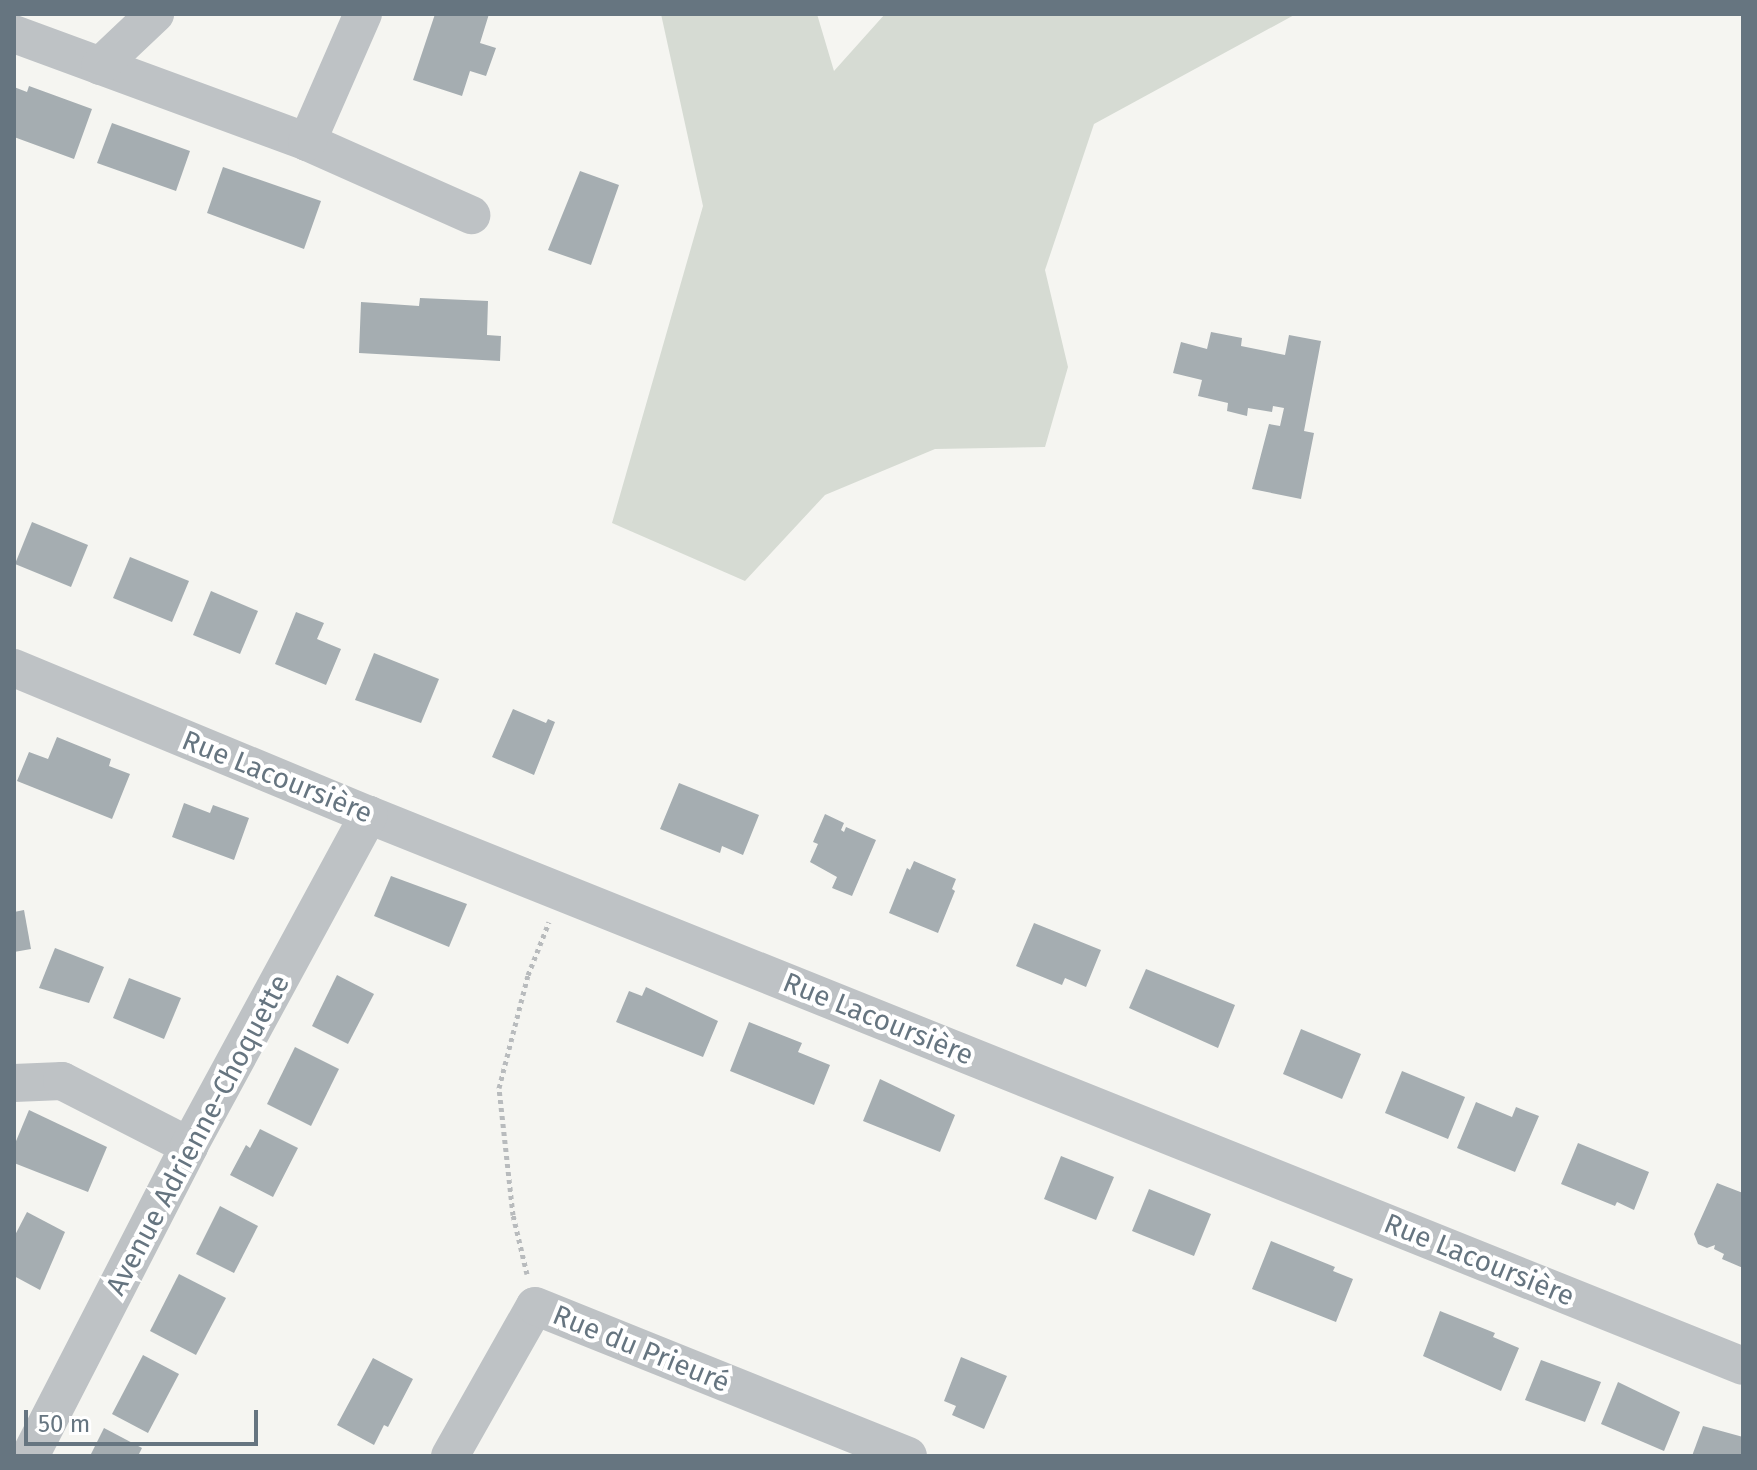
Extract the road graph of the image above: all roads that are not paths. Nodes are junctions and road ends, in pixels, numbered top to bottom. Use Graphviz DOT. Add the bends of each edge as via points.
graph roads {
  1 [pos="155,14"];
  2 [pos="363,14"];
  3 [pos="14,34"];
  4 [pos="100,66"];
  5 [pos="307,142"];
  6 [pos="471,215"];
  7 [pos="14,668"];
  8 [pos="369,815"];
  9 [pos="14,1083"];
  10 [pos="189,1146"];
  11 [pos="1743,1366"];
  12 [pos="30,1456"];
  13 [pos="450,1456"];
  14 [pos="908,1456"];
  1 -- 4 [label="street"];
  2 -- 5 [label="street"];
  3 -- 4 [label="street"];
  4 -- 5 [label="street"];
  5 -- 6 [label="street"];
  7 -- 8 [label="street, Rue Lacoursière"];
  8 -- 10 [label="street, Avenue Adrienne-Choquette"];
  8 -- 11 [label="street, Rue Lacoursière"];
  9 -- 10 [label="street" via="62,1081"];
  10 -- 12 [label="street, Avenue Adrienne-Choquette"];
  13 -- 14 [label="street, Rue du Prieuré" via="535,1306"];
}
